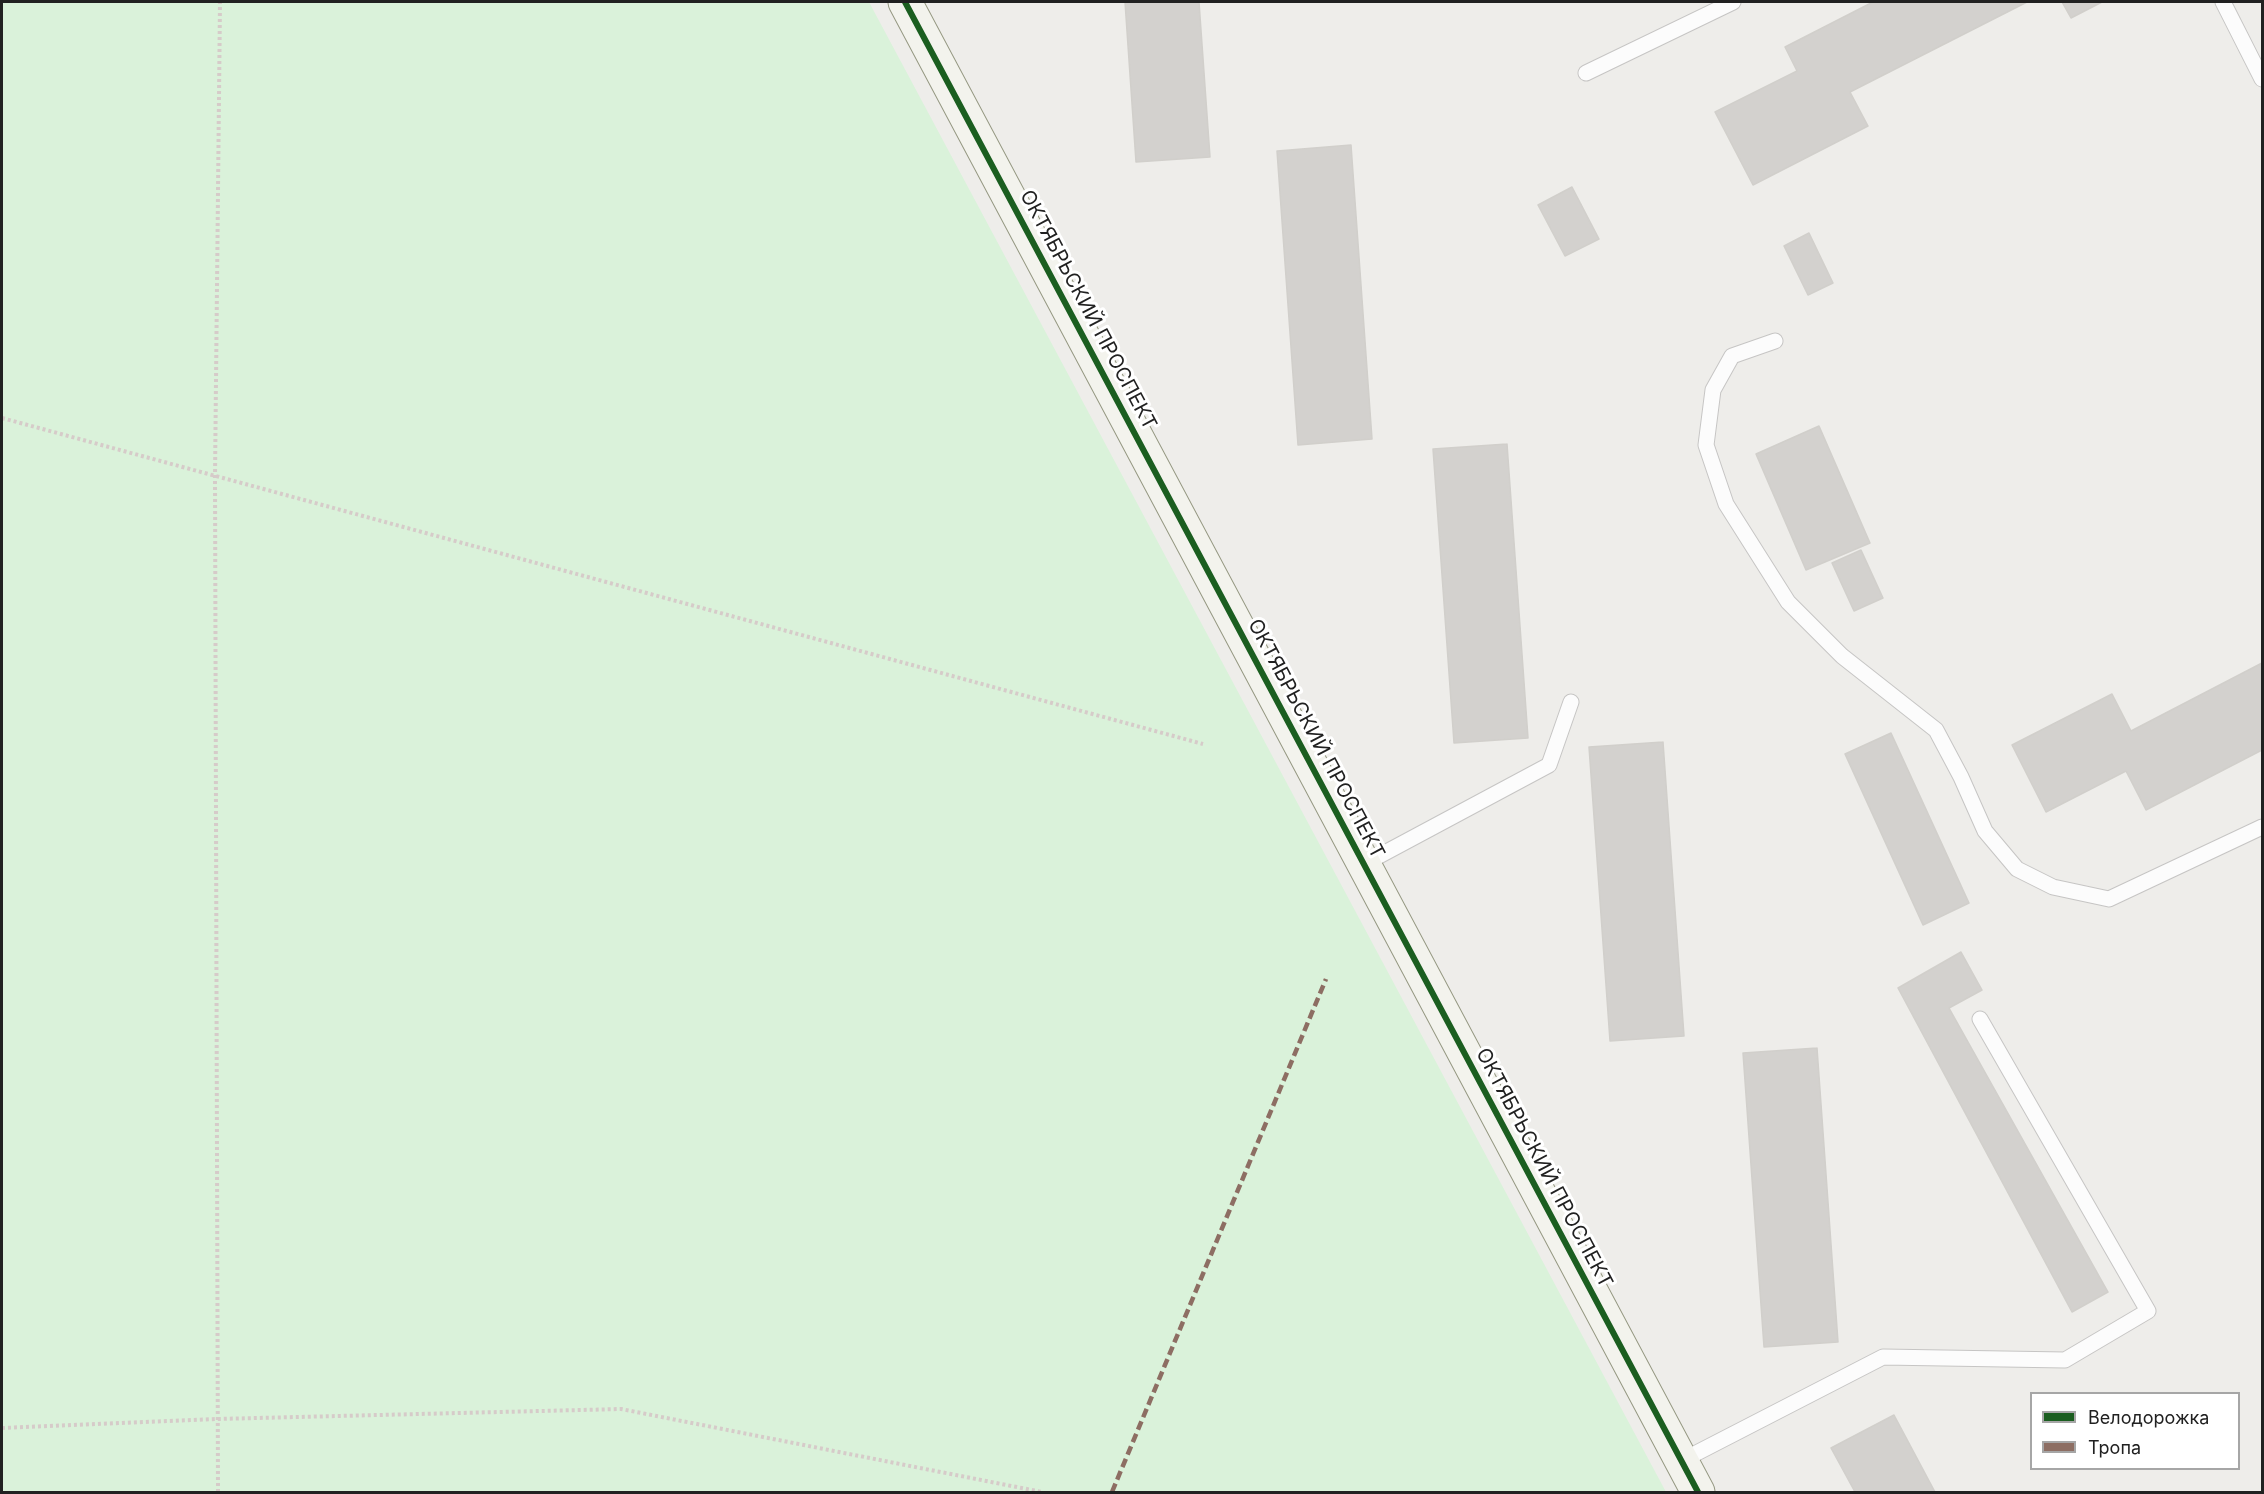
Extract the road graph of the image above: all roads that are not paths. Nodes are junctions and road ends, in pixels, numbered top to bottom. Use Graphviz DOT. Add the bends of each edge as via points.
graph roads {
  1 [pos="905,2"];
  2 [pos="1733,2"];
  3 [pos="2223,2"];
  4 [pos="1586,73"];
  5 [pos="2262,79"];
  6 [pos="1775,341"];
  7 [pos="1572,702"];
  8 [pos="2262,827"];
  9 [pos="1364,864"];
  10 [pos="1980,1019"];
  11 [pos="1681,1461"];
  12 [pos="1698,1492"];
  1 -- 9 [label="street, ОКТЯБРЬСКИЙ ПРОСПЕКТ"];
  2 -- 4 [label="lane"];
  3 -- 5 [label="lane"];
  6 -- 8 [label="lane" via="1732,357 1713,390 1706,445 1726,504 1788,602 1842,656 1936,730 1985,831 2017,868 2053,886 2109,898"];
  7 -- 9 [label="lane" via="1549,765"];
  9 -- 11 [label="street, ОКТЯБРЬСКИЙ ПРОСПЕКТ"];
  10 -- 11 [label="lane" via="2148,1311 2065,1360 1883,1358"];
  11 -- 12 [label="street, ОКТЯБРЬСКИЙ ПРОСПЕКТ"];
}
